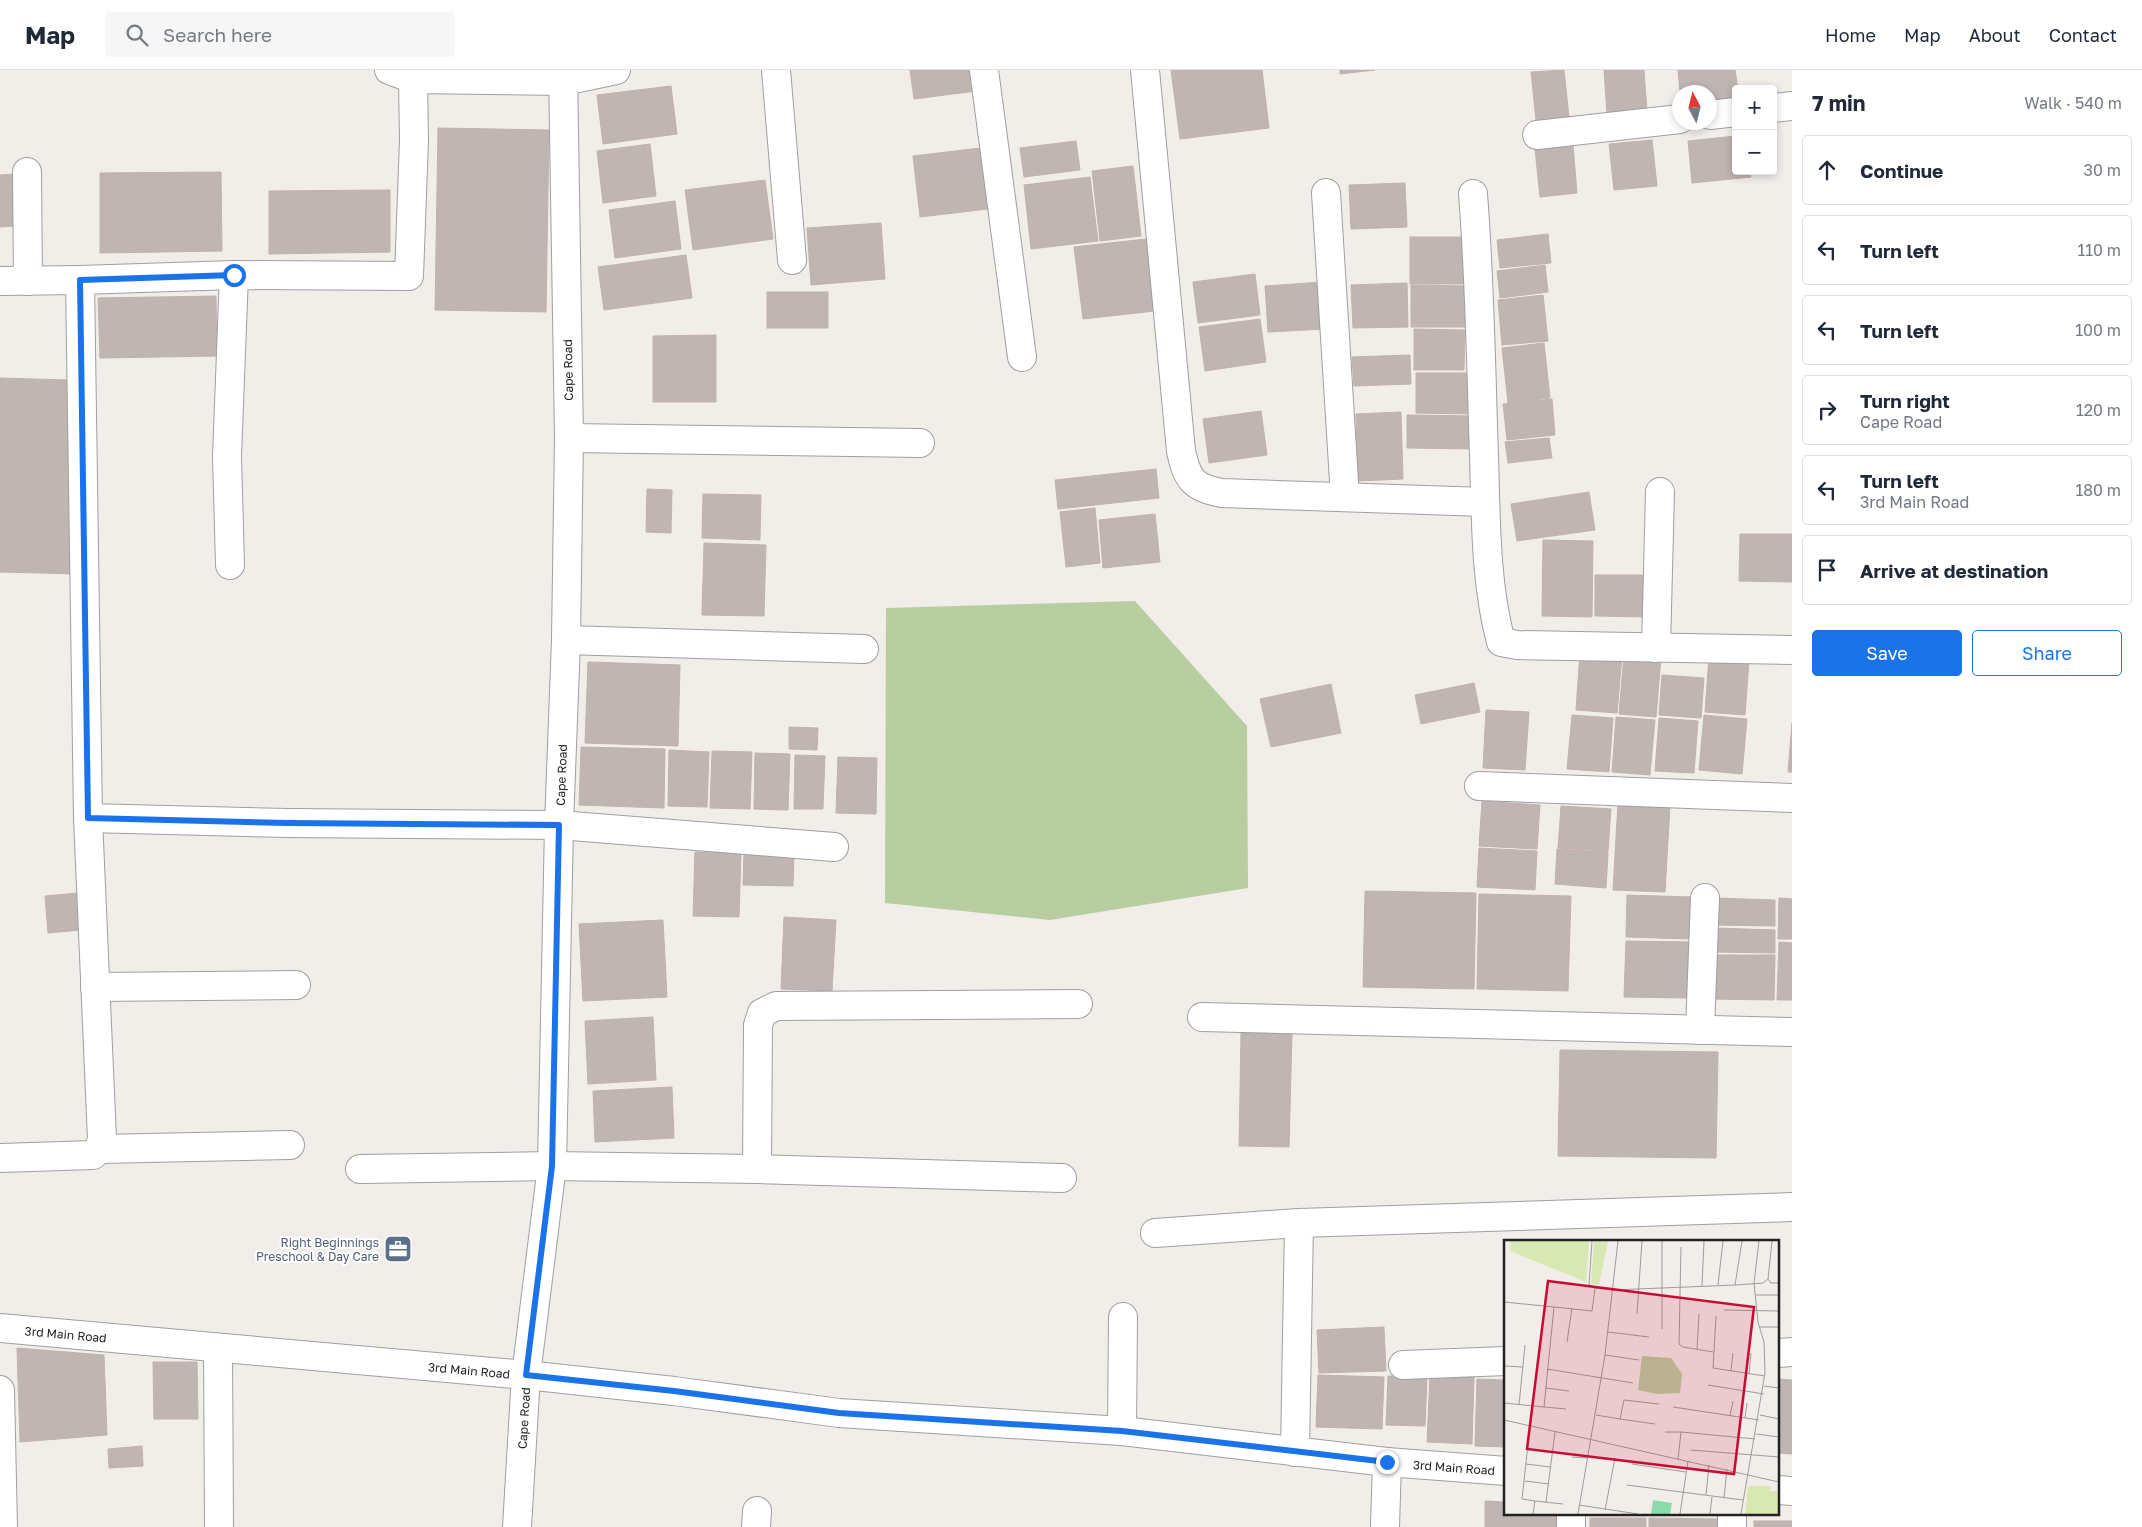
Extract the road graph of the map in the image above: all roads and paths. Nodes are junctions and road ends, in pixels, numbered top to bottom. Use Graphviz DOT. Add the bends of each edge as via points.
graph roads {
  1 [pos="616,70"];
  2 [pos="776,70"];
  3 [pos="984,70"];
  4 [pos="1145,70"];
  5 [pos="401,74"];
  6 [pos="564,76"];
  7 [pos="1792,106"];
  8 [pos="1777,108"];
  9 [pos="1732,112"];
  10 [pos="1717,114"];
  11 [pos="1672,120"];
  12 [pos="1537,135"];
  13 [pos="28,172"];
  14 [pos="1326,193"];
  15 [pos="1473,194"];
  16 [pos="792,260"];
  17 [pos="234,275"];
  18 [pos="80,280"];
  19 [pos="0,281"];
  20 [pos="28,281"];
  21 [pos="1022,357"];
  22 [pos="569,438"];
  23 [pos="920,444"];
  24 [pos="1660,492"];
  25 [pos="1346,498"];
  26 [pos="1485,502"];
  27 [pos="230,565"];
  28 [pos="566,640"];
  29 [pos="864,648"];
  30 [pos="1656,648"];
  31 [pos="1792,650"];
  32 [pos="1479,786"];
  33 [pos="1792,798"];
  34 [pos="88,818"];
  35 [pos="559,825"];
  36 [pos="834,847"];
  37 [pos="1705,898"];
  38 [pos="296,985"];
  39 [pos="95,987"];
  40 [pos="1078,1004"];
  41 [pos="1202,1017"];
  42 [pos="1700,1030"];
  43 [pos="1792,1032"];
  44 [pos="290,1145"];
  45 [pos="99,1148"];
  46 [pos="0,1158"];
  47 [pos="552,1166"];
  48 [pos="360,1169"];
  49 [pos="757,1169"];
  50 [pos="1062,1178"];
  51 [pos="1792,1207"];
  52 [pos="1299,1223"];
  53 [pos="1155,1233"];
  54 [pos="1124,1317"];
  55 [pos="0,1328"];
  56 [pos="218,1348"];
  57 [pos="1504,1361"];
  58 [pos="1403,1364"];
  59 [pos="526,1375"];
  60 [pos="0,1390"];
  61 [pos="1122,1431"];
  62 [pos="1295,1452"];
  63 [pos="1387,1462"];
  64 [pos="1504,1471"];
  65 [pos="1571,1514"];
  66 [pos="1732,1514"];
  67 [pos="3,1527"];
  68 [pos="218,1527"];
  69 [pos="518,1527"];
  70 [pos="1385,1527"];
  71 [pos="1571,1527"];
  72 [pos="1732,1527"];
  1 -- 6 [label="street"];
  2 -- 16 [label="street"];
  3 -- 21 [label="street"];
  4 -- 25 [label="street" via="1180,441 1192,481 1205,490 1222,493"];
  5 -- 6 [label="street"];
  5 -- 17 [label="street" via="414,140 409,276"];
  6 -- 22 [label="street, Cape Road"];
  7 -- 8 [label="street"];
  9 -- 10 [label="street"];
  11 -- 12 [label="street"];
  13 -- 20 [label="street"];
  14 -- 25 [label="street"];
  15 -- 26 [label="street" via="1478,254"];
  17 -- 18 [label="street"];
  17 -- 27 [label="street" via="228,456"];
  18 -- 20 [label="street"];
  18 -- 34 [label="street"];
  19 -- 20 [label="street"];
  22 -- 23 [label="street"];
  22 -- 28 [label="street, Cape Road"];
  24 -- 30 [label="street"];
  25 -- 26 [label="street"];
  26 -- 30 [label="street" via="1487,548 1501,642"];
  28 -- 29 [label="street"];
  28 -- 35 [label="street, Cape Road"];
  30 -- 31 [label="street"];
  32 -- 33 [label="street"];
  34 -- 35 [label="street"];
  34 -- 39 [label="street"];
  35 -- 36 [label="street"];
  35 -- 47 [label="street, Cape Road"];
  37 -- 42 [label="street"];
  38 -- 39 [label="street"];
  39 -- 45 [label="street" via="102,1139"];
  40 -- 49 [label="street" via="776,1006 762,1013 758,1025"];
  41 -- 42 [label="street"];
  42 -- 43 [label="street"];
  44 -- 45 [label="street"];
  45 -- 46 [label="street" via="93,1155"];
  47 -- 48 [label="street"];
  47 -- 49 [label="street"];
  47 -- 59 [label="street, Cape Road"];
  49 -- 50 [label="street"];
  51 -- 52 [label="street"];
  52 -- 53 [label="street"];
  52 -- 62 [label="street"];
  54 -- 61 [label="street"];
  55 -- 56 [label="street, 3rd Main Road"];
  56 -- 59 [label="street, 3rd Main Road"];
  56 -- 68 [label="street"];
  57 -- 58 [label="street"];
  59 -- 61 [label="street, 3rd Main Road" via="839,1413"];
  59 -- 69 [label="street, Cape Road"];
  60 -- 67 [label="street"];
  61 -- 62 [label="street, 3rd Main Road"];
  62 -- 63 [label="street, 3rd Main Road"];
  63 -- 64 [label="street, 3rd Main Road"];
  63 -- 70 [label="street"];
  65 -- 71 [label="street"];
  66 -- 72 [label="street"];
}
